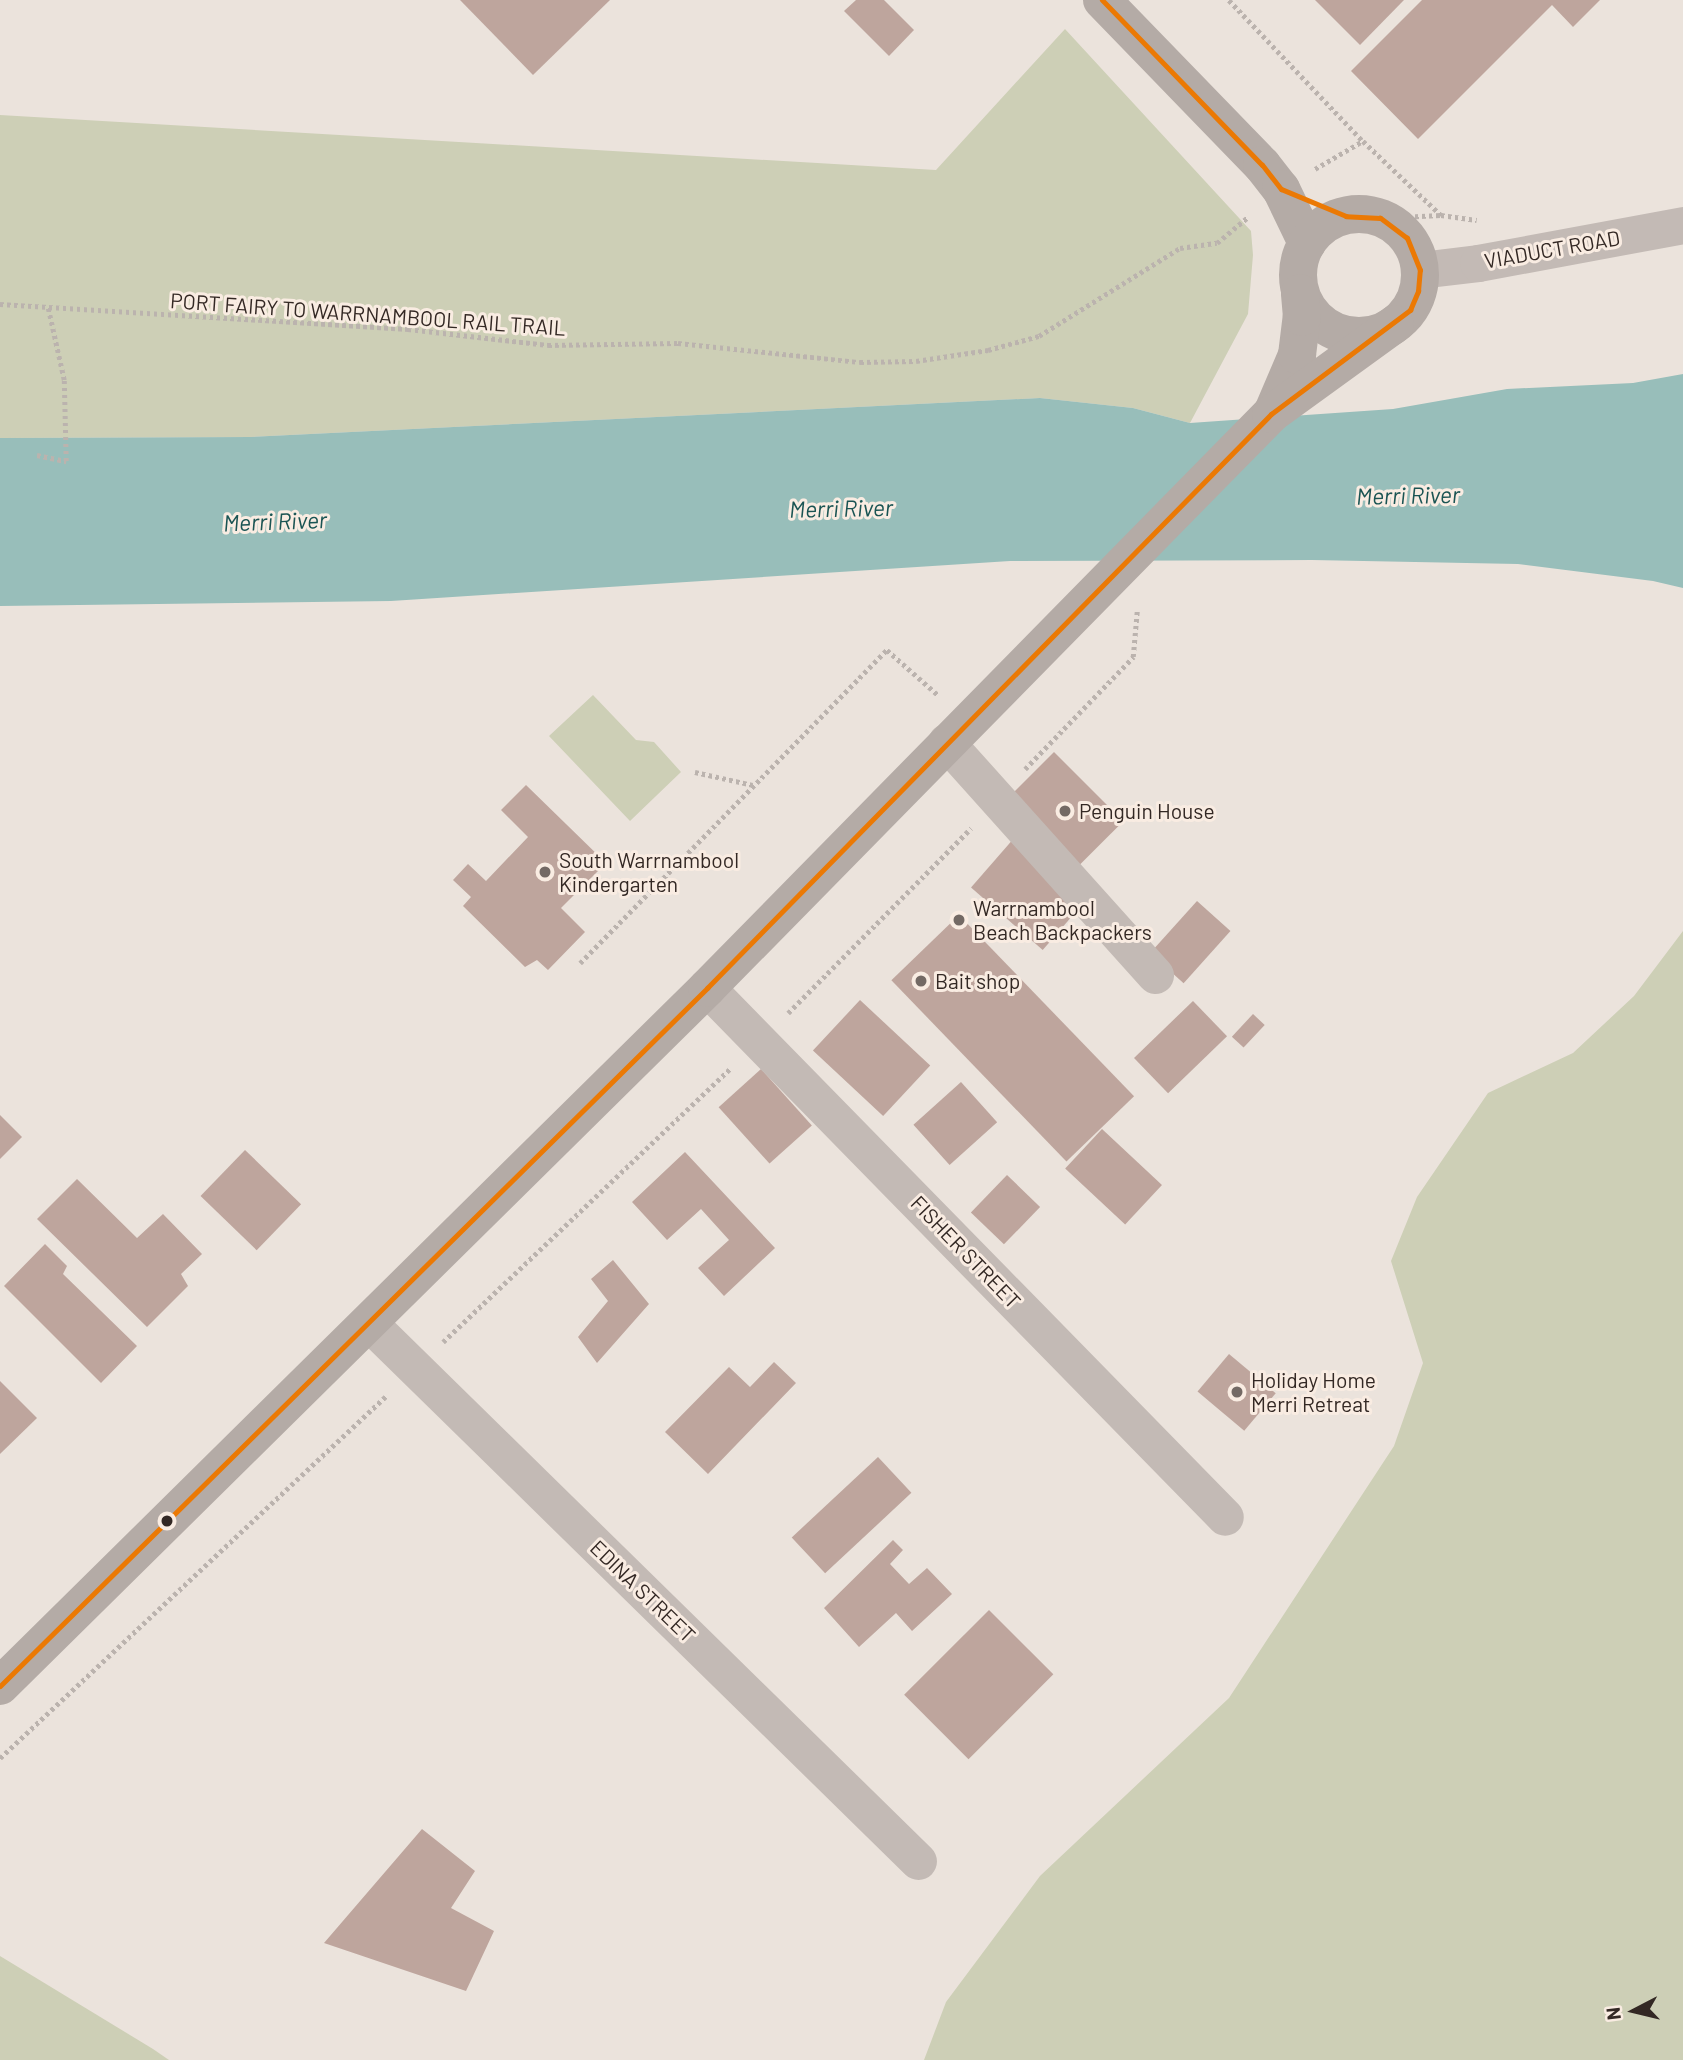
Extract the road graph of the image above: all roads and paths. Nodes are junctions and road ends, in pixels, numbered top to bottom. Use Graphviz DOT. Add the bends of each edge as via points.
graph roads {
  1 [pos="1102,0"];
  2 [pos="1229,0"];
  3 [pos="1363,141"];
  4 [pos="1280,189"];
  5 [pos="1363,217"];
  6 [pos="1683,225"];
  7 [pos="1307,243"];
  8 [pos="1420,270"];
  9 [pos="1300,293"];
  10 [pos="0,304"];
  11 [pos="48,308"];
  12 [pos="1395,324"];
  13 [pos="1271,414"];
  14 [pos="37,455"];
  15 [pos="1138,604"];
  16 [pos="957,731"];
  17 [pos="695,772"];
  18 [pos="754,786"];
  19 [pos="999,800"];
  20 [pos="579,963"];
  21 [pos="1155,975"];
  22 [pos="707,988"];
  23 [pos="760,1042"];
  24 [pos="368,1322"];
  25 [pos="415,1369"];
  26 [pos="1225,1517"];
  27 [pos="0,1686"];
  28 [pos="0,1758"];
  29 [pos="918,1861"];
  1 -- 4 [label="street"];
  2 -- 3 [label="path"];
  3 -- 4 [label="path, PORT FAIRY TO WARRNAMBOOL RAIL TRAIL"];
  3 -- 5 [label="path" via="1441,215"];
  4 -- 5 [label="street"];
  4 -- 7 [label="street"];
  4 -- 11 [label="path, PORT FAIRY TO WARRNAMBOOL RAIL TRAIL" via="1217,243 1180,248 1039,335 988,350 916,361 860,362 678,344 548,345 408,328"];
  5 -- 7 [label="street" via="1318,230"];
  5 -- 8 [label="street" via="1395,226 1407,238"];
  6 -- 8 [label="street, VIADUCT ROAD"];
  7 -- 9 [label="street" via="1300,259"];
  8 -- 12 [label="street" via="1410,310"];
  9 -- 12 [label="street" via="1315,318 1340,334 1378,334"];
  9 -- 13 [label="street" via="1297,355"];
  10 -- 11 [label="path, PORT FAIRY TO WARRNAMBOOL RAIL TRAIL"];
  11 -- 14 [label="path" via="64,380 66,461"];
  12 -- 13 [label="street"];
  13 -- 16 [label="street"];
  15 -- 19 [label="path" via="1133,657"];
  16 -- 18 [label="path" via="887,650"];
  16 -- 19 [label="street"];
  16 -- 22 [label="street"];
  17 -- 18 [label="path"];
  18 -- 20 [label="path"];
  19 -- 21 [label="street"];
  19 -- 23 [label="path"];
  22 -- 23 [label="street, FISHER STREET"];
  22 -- 24 [label="street"];
  23 -- 25 [label="path"];
  23 -- 26 [label="street, FISHER STREET"];
  24 -- 25 [label="street, EDINA STREET"];
  24 -- 27 [label="street"];
  25 -- 28 [label="path"];
  25 -- 29 [label="street, EDINA STREET"];
}
